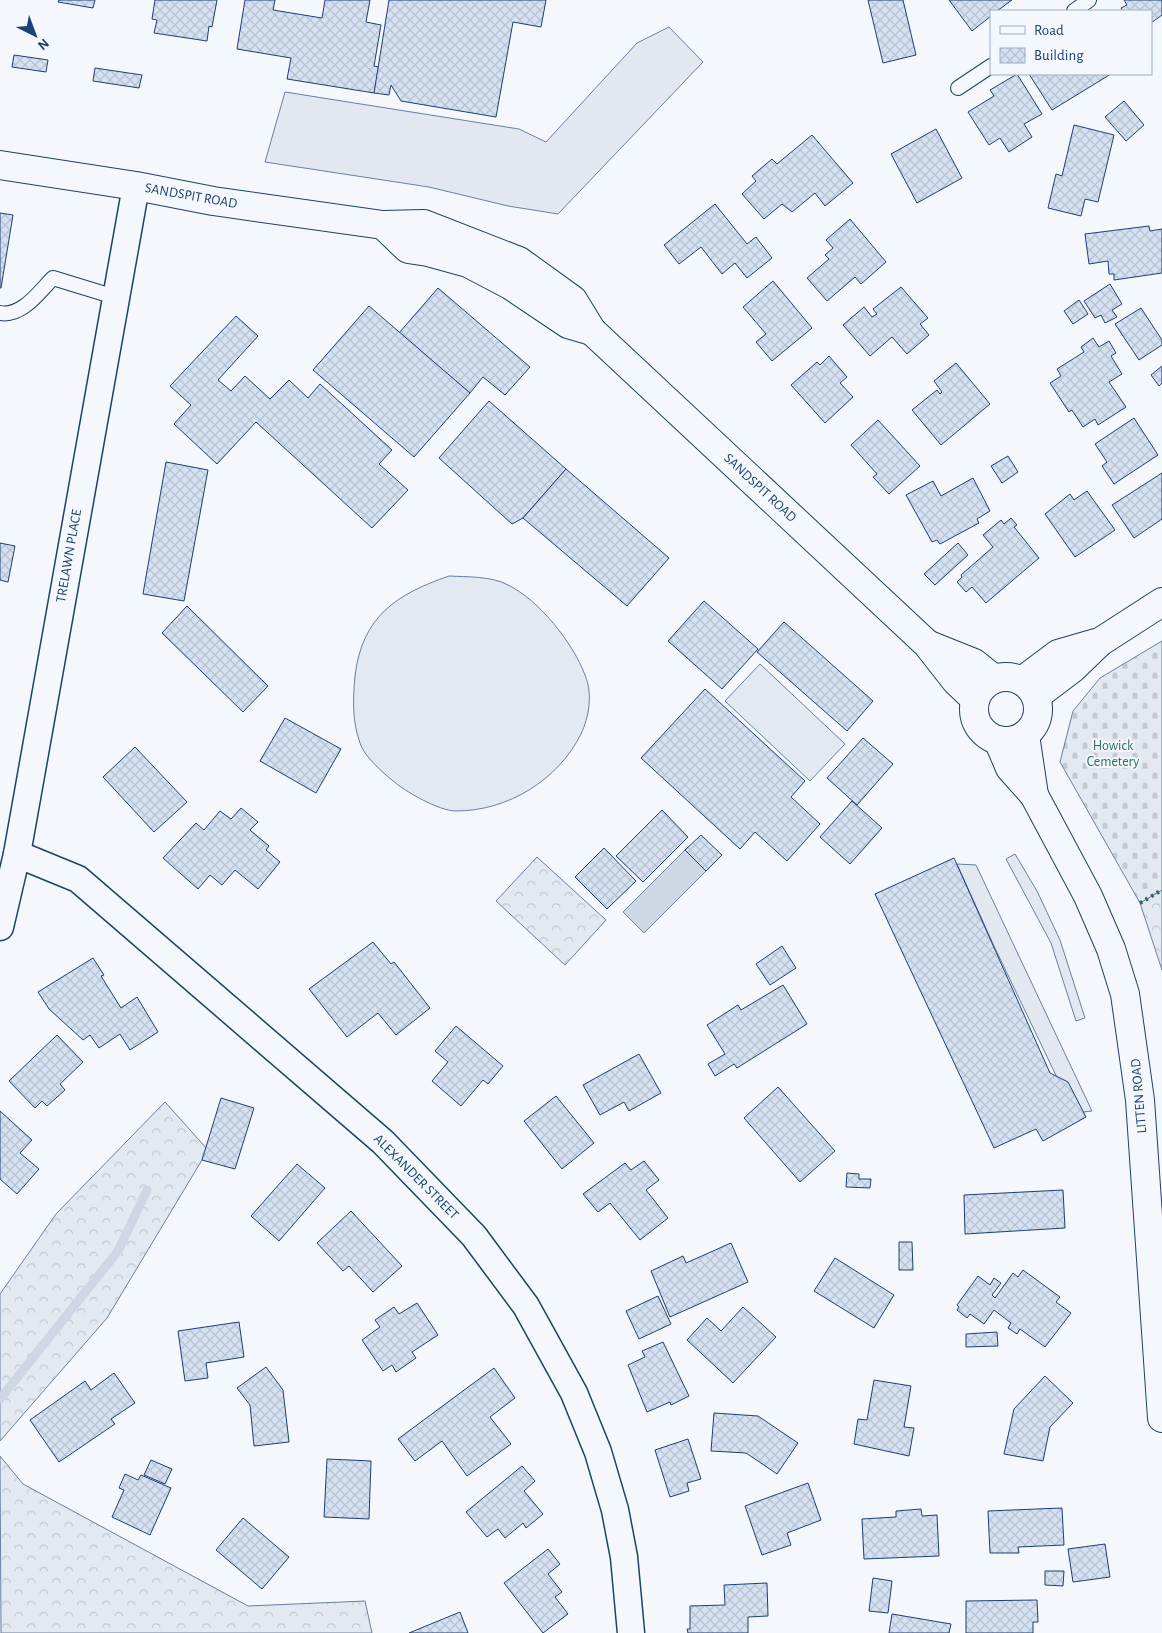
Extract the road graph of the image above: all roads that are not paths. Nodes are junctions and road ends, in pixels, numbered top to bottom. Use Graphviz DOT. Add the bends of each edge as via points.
graph roads {
  1 [pos="1089,0"];
  2 [pos="1075,10"];
  3 [pos="990,67"];
  4 [pos="958,88"];
  5 [pos="0,165"];
  6 [pos="136,186"];
  7 [pos="115,297"];
  8 [pos="0,314"];
  9 [pos="1162,602"];
  10 [pos="927,644"];
  11 [pos="994,679"];
  12 [pos="1029,688"];
  13 [pos="975,700"];
  14 [pos="1025,735"];
  15 [pos="998,740"];
  16 [pos="1034,795"];
  17 [pos="17,854"];
  18 [pos="0,927"];
  19 [pos="1162,1418"];
  20 [pos="631,1633"];
  1 -- 2 [label="lane"];
  3 -- 4 [label="lane"];
  5 -- 6 [label="main road, SANDSPIT ROAD"];
  6 -- 7 [label="street, TRELAWN PLACE"];
  6 -- 10 [label="main road, SANDSPIT ROAD" via="213,201 383,225 424,224 519,261 573,300 592,331"];
  7 -- 8 [label="lane" via="53,278 24,308"];
  7 -- 17 [label="street, TRELAWN PLACE"];
  9 -- 12 [label="main road" via="1100,642 1073,668"];
  10 -- 11 [label="main road, SANDSPIT ROAD" via="974,663"];
  10 -- 13 [label="main road, SANDSPIT ROAD" via="956,682"];
  11 -- 12 [label="main road" via="1008,677"];
  11 -- 13 [label="main road" via="982,687"];
  12 -- 14 [label="main road" via="1038,713 1035,724"];
  13 -- 15 [label="main road" via="975,717 983,732"];
  14 -- 15 [label="main road" via="1012,741"];
  14 -- 16 [label="main road, LITTEN ROAD"];
  15 -- 16 [label="main road, LITTEN ROAD" via="1010,768"];
  16 -- 19 [label="main road, LITTEN ROAD" via="1098,919 1125,994 1140,1100"];
  17 -- 18 [label="street, TRELAWN PLACE"];
  17 -- 20 [label="street, ALEXANDER STREET" via="78,879 383,1142 474,1236 526,1306 574,1393 598,1452 624,1557"];
}
